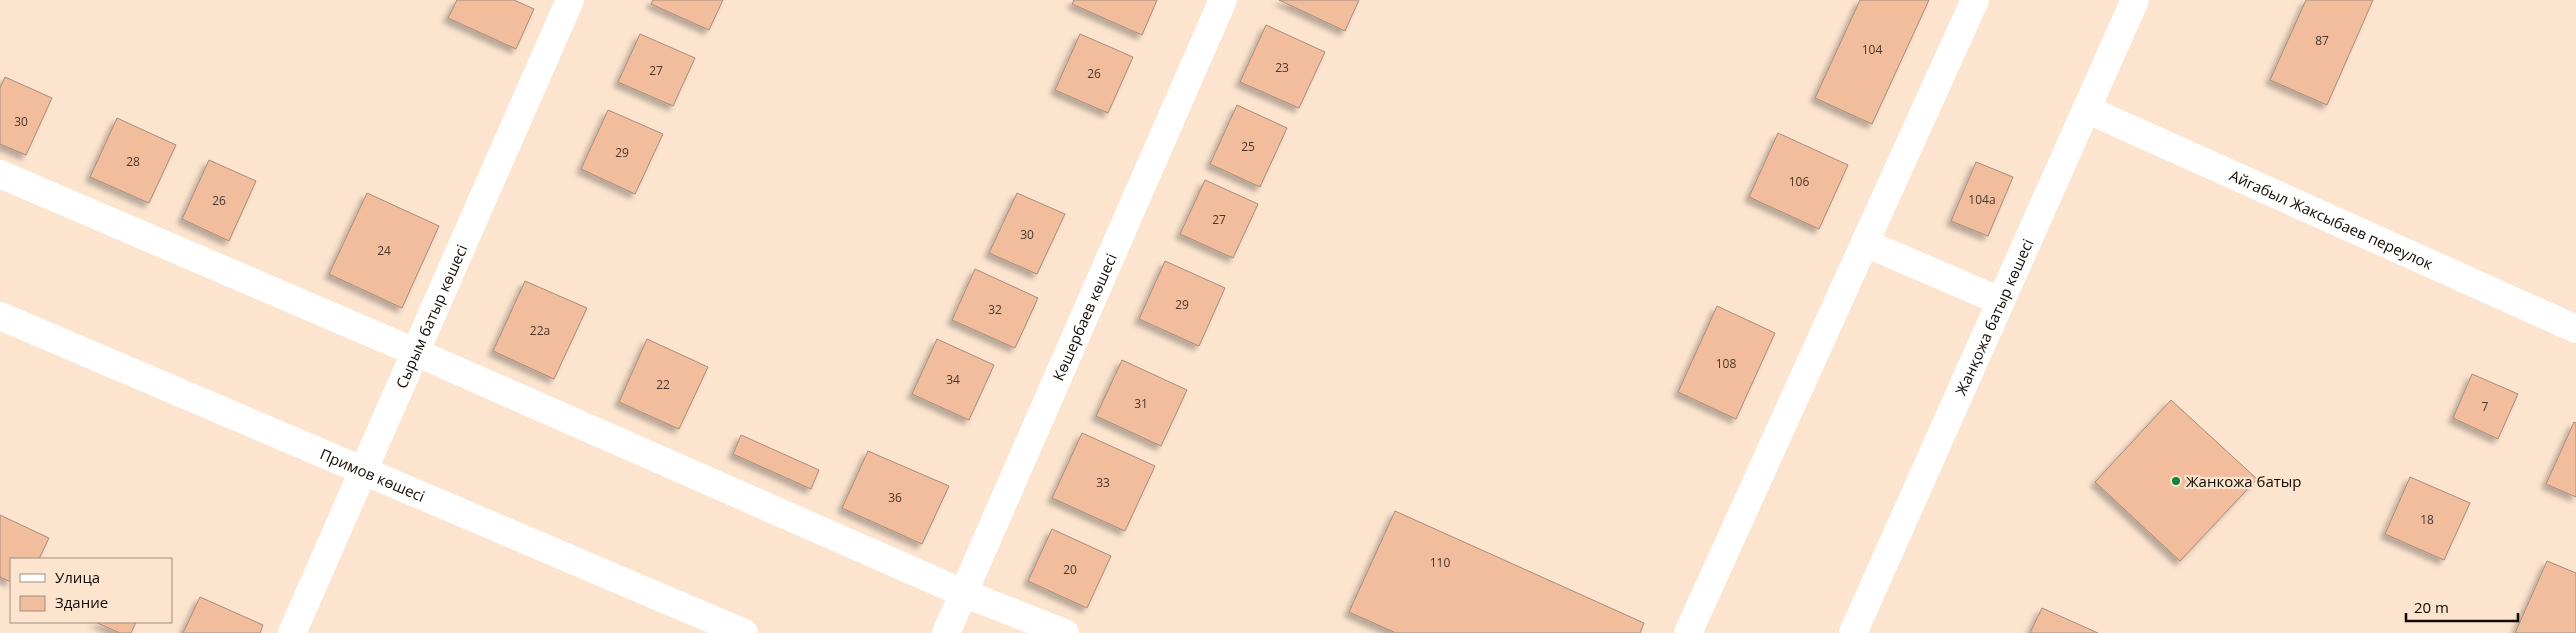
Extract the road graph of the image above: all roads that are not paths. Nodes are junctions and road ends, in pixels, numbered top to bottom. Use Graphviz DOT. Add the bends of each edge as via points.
graph roads {
  1 [pos="570,0"];
  2 [pos="1223,0"];
  3 [pos="1975,0"];
  4 [pos="2135,0"];
  5 [pos="2086,109"];
  6 [pos="0,174"];
  7 [pos="1865,243"];
  8 [pos="2000,302"];
  9 [pos="0,316"];
  10 [pos="2576,329"];
  11 [pos="415,352"];
  12 [pos="363,471"];
  13 [pos="964,593"];
  14 [pos="292,633"];
  15 [pos="744,633"];
  16 [pos="946,633"];
  17 [pos="1065,633"];
  18 [pos="1688,633"];
  19 [pos="1853,633"];
  1 -- 11 [label="street, Сырым батыр көшесі"];
  2 -- 13 [label="street, Көшербаев көшесі"];
  3 -- 7 [label="street"];
  4 -- 5 [label="street, Жанқожа батыр көшесі"];
  5 -- 8 [label="street, Жанқожа батыр көшесі"];
  5 -- 10 [label="street, Айгабыл Жаксыбаев переулок"];
  6 -- 11 [label="street"];
  7 -- 8 [label="street"];
  7 -- 18 [label="street"];
  8 -- 19 [label="street, Жанқожа батыр көшесі"];
  9 -- 12 [label="street, Примов көшесі"];
  11 -- 12 [label="street, Сырым батыр көшесі"];
  11 -- 13 [label="street"];
  12 -- 14 [label="street, Сырым батыр көшесі"];
  12 -- 15 [label="street, Примов көшесі"];
  13 -- 16 [label="street, Көшербаев көшесі"];
  13 -- 17 [label="street"];
}
